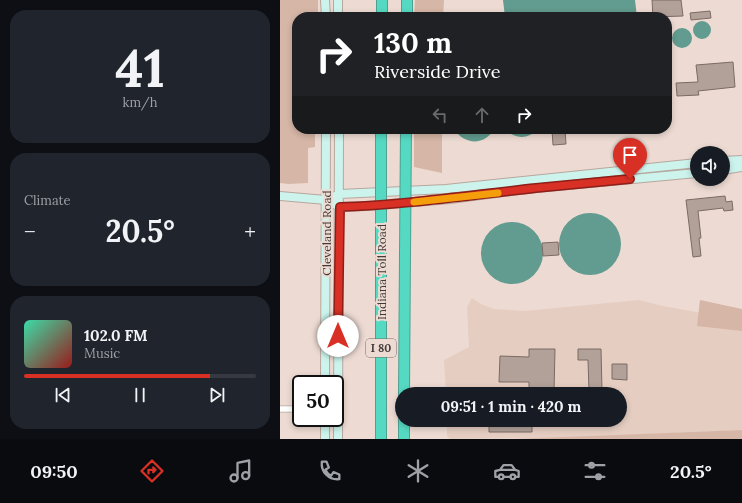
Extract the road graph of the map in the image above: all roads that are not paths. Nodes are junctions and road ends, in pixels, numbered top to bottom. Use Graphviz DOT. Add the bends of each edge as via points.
graph roads {
  1 [pos="325,0"];
  2 [pos="338,0"];
  3 [pos="382,0"];
  4 [pos="407,0"];
  5 [pos="326,12"];
  6 [pos="338,12"];
  7 [pos="382,12"];
  8 [pos="407,12"];
  9 [pos="326,134"];
  10 [pos="339,134"];
  11 [pos="381,134"];
  12 [pos="406,134"];
  13 [pos="742,160"];
  14 [pos="730,161"];
  15 [pos="690,164"];
  16 [pos="742,167"];
  17 [pos="730,169"];
  18 [pos="690,174"];
  19 [pos="280,193"];
  20 [pos="340,194"];
  21 [pos="284,196"];
  22 [pos="326,200"];
  23 [pos="340,207"];
  24 [pos="325,375"];
  25 [pos="337,375"];
  26 [pos="404,387"];
  27 [pos="280,409"];
  28 [pos="292,409"];
  29 [pos="325,427"];
  30 [pos="338,427"];
  31 [pos="404,427"];
  32 [pos="325,439"];
  33 [pos="338,439"];
  34 [pos="380,439"];
  35 [pos="404,439"];
  1 -- 5 [label="street"];
  2 -- 6 [label="street"];
  3 -- 7 [label="highway"];
  4 -- 8 [label="highway"];
  9 -- 22 [label="street, Cleveland Road"];
  10 -- 20 [label="street, Cleveland Road"];
  11 -- 34 [label="highway, Indiana Toll Road / I 80, bridge"];
  12 -- 26 [label="highway, Indiana Toll Road / I 80, bridge"];
  13 -- 14 [label="street"];
  15 -- 20 [label="street" via="446,189"];
  16 -- 17 [label="street"];
  18 -- 23 [label="street" via="450,199"];
  19 -- 21 [label="street"];
  20 -- 22 [label="street"];
  20 -- 23 [label="street, Cleveland Road"];
  21 -- 22 [label="street"];
  22 -- 23 [label="street"];
  22 -- 24 [label="street, Cleveland Road"];
  23 -- 25 [label="street, Cleveland Road"];
  27 -- 28 [label="street"];
  29 -- 32 [label="street"];
  30 -- 33 [label="street, Cleveland Road"];
  31 -- 35 [label="highway"];
}
